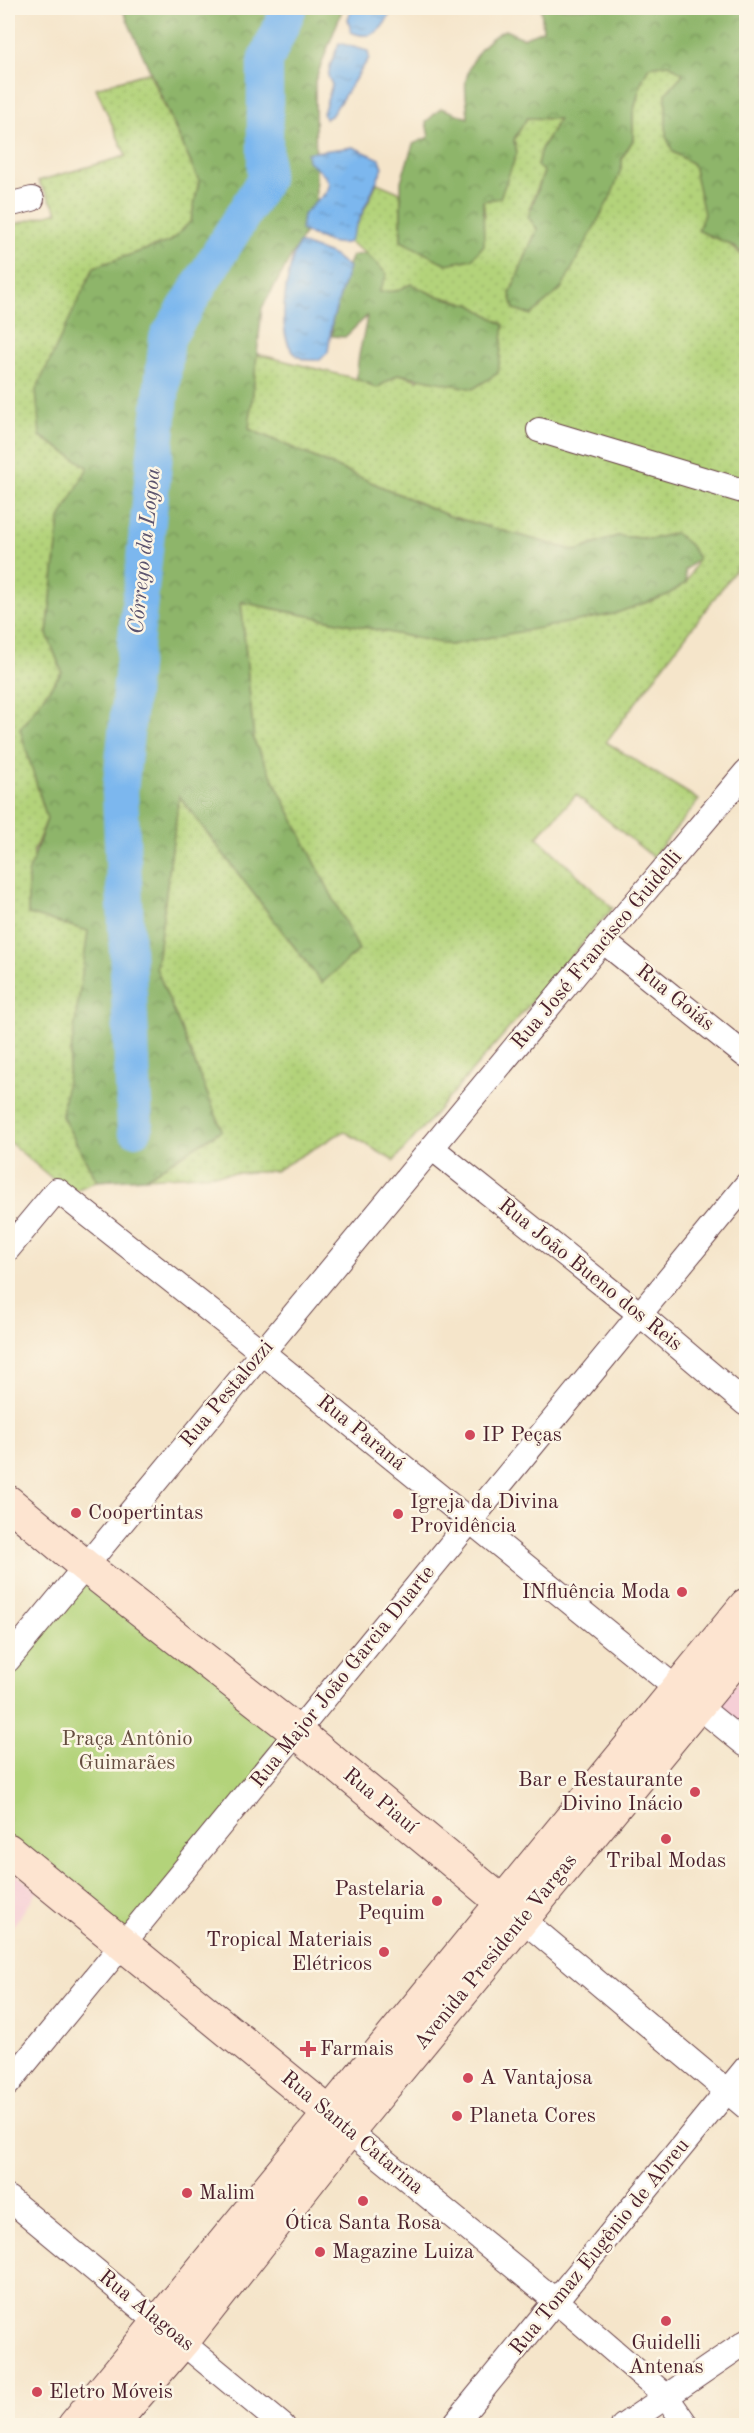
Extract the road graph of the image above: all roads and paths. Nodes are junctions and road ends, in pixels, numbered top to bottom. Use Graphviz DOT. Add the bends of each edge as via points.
graph roads {
  1 [pos="32,199"];
  2 [pos="8,205"];
  3 [pos="539,430"];
  4 [pos="747,492"];
  5 [pos="747,772"];
  6 [pos="603,941"];
  7 [pos="747,1056"];
  8 [pos="448,1129"];
  9 [pos="432,1148"];
  10 [pos="747,1185"];
  11 [pos="8,1249"];
  12 [pos="641,1315"];
  13 [pos="262,1352"];
  14 [pos="747,1404"];
  15 [pos="8,1503"];
  16 [pos="470,1523"];
  17 [pos="84,1566"];
  18 [pos="747,1605"];
  19 [pos="747,1647"];
  20 [pos="8,1660"];
  21 [pos="688,1697"];
  22 [pos="298,1733"];
  23 [pos="747,1745"];
  24 [pos="8,1850"];
  25 [pos="513,1911"];
  26 [pos="124,1943"];
  27 [pos="747,2068"];
  28 [pos="8,2084"];
  29 [pos="728,2091"];
  30 [pos="747,2107"];
  31 [pos="339,2123"];
  32 [pos="8,2198"];
  33 [pos="557,2302"];
  34 [pos="171,2331"];
  35 [pos="747,2342"];
  36 [pos="666,2396"];
  37 [pos="74,2426"];
  38 [pos="110,2426"];
  39 [pos="283,2426"];
  40 [pos="453,2426"];
  41 [pos="623,2426"];
  42 [pos="687,2426"];
  1 -- 2 [label="street"];
  3 -- 4 [label="street"];
  5 -- 6 [label="street, Rua José Francisco Guidelli"];
  6 -- 7 [label="street, Rua Goiás"];
  6 -- 8 [label="street, Rua José Francisco Guidelli"];
  8 -- 9 [label="street, Rua Pestalozzi"];
  9 -- 12 [label="street, Rua João Bueno dos Reis"];
  9 -- 13 [label="street, Rua Pestalozzi"];
  10 -- 12 [label="street, Rua Major João Garcia Duarte"];
  11 -- 13 [label="street, Rua Paraná" via="57,1190"];
  12 -- 14 [label="street, Rua João Bueno dos Reis"];
  12 -- 16 [label="street, Rua Major João Garcia Duarte"];
  13 -- 16 [label="street, Rua Paraná"];
  13 -- 17 [label="street, Rua Pestalozzi"];
  15 -- 17 [label="main road, Rua Piauí"];
  16 -- 21 [label="street, Rua Paraná"];
  16 -- 22 [label="street, Rua Major João Garcia Duarte"];
  17 -- 20 [label="street, Rua Pestalozzi"];
  17 -- 22 [label="main road, Rua Piauí"];
  18 -- 21 [label="main road, Avenida Presidente Vargas"];
  19 -- 21 [label="main road, Avenida Presidente Vargas"];
  21 -- 23 [label="street, Rua Paraná"];
  21 -- 25 [label="main road, Avenida Presidente Vargas"];
  22 -- 25 [label="main road, Rua Piauí"];
  22 -- 26 [label="street, Rua Major João Garcia Duarte"];
  24 -- 26 [label="main road, Rua Santa Catarina"];
  25 -- 29 [label="street, Rua Piauí"];
  25 -- 31 [label="main road, Avenida Presidente Vargas"];
  26 -- 28 [label="street, Rua Major João Garcia Duarte"];
  26 -- 31 [label="main road, Rua Santa Catarina"];
  27 -- 29 [label="street, Rua Tomaz Eugênio de Abreu"];
  29 -- 30 [label="street, Rua Piauí"];
  29 -- 33 [label="street, Rua Tomaz Eugênio de Abreu"];
  31 -- 33 [label="street, Rua Santa Catarina"];
  31 -- 34 [label="main road, Avenida Presidente Vargas"];
  32 -- 34 [label="street, Rua Alagoas"];
  33 -- 36 [label="street, Rua Santa Catarina"];
  33 -- 40 [label="street, Rua Tomaz Eugênio de Abreu"];
  34 -- 37 [label="main road, Avenida Presidente Vargas"];
  34 -- 38 [label="main road, Avenida Presidente Vargas"];
  34 -- 39 [label="street, Rua Alagoas"];
  35 -- 36 [label="street"];
  36 -- 41 [label="street"];
  36 -- 42 [label="street, Rua Santa Catarina"];
}
